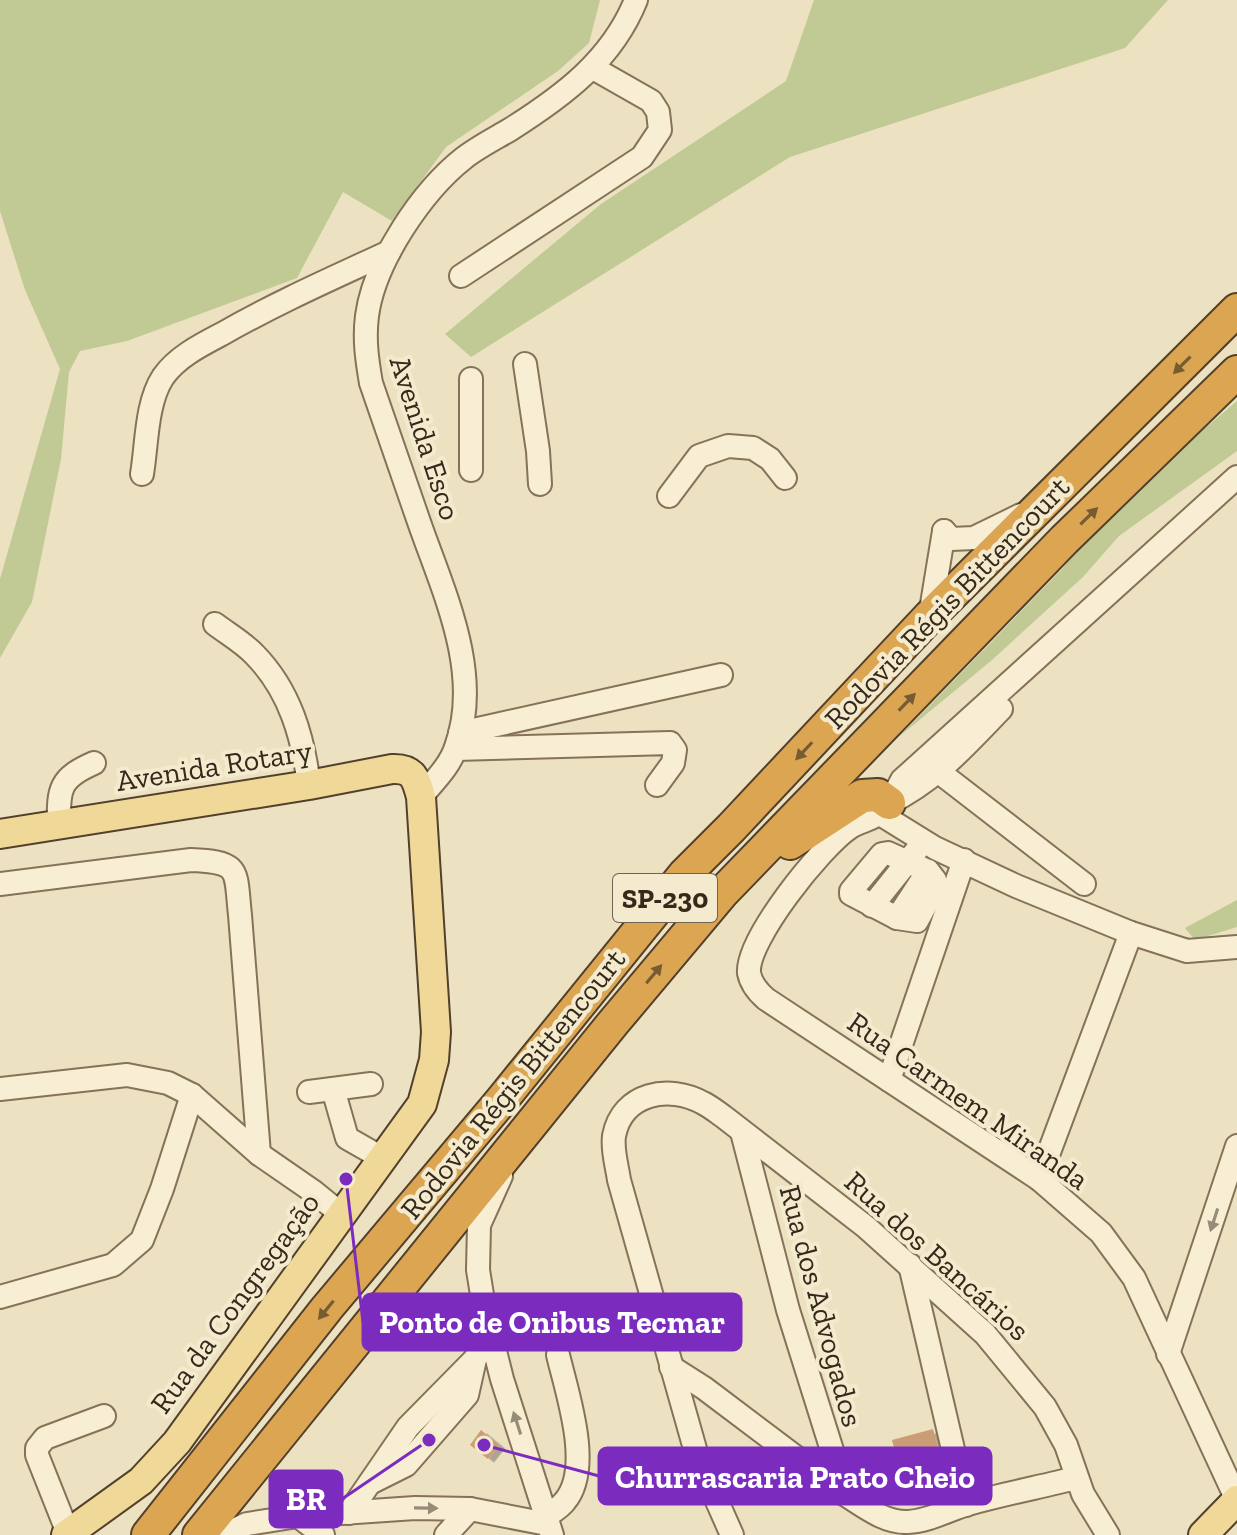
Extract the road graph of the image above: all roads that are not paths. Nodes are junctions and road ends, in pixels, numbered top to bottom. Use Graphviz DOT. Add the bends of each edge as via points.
graph roads {
  1 [pos="636,0"];
  2 [pos="593,68"];
  3 [pos="389,252"];
  4 [pos="461,276"];
  5 [pos="1237,310"];
  6 [pos="525,364"];
  7 [pos="1237,372"];
  8 [pos="471,379"];
  9 [pos="471,470"];
  10 [pos="142,474"];
  11 [pos="1237,477"];
  12 [pos="785,478"];
  13 [pos="540,484"];
  14 [pos="669,496"];
  15 [pos="1037,508"];
  16 [pos="930,616"];
  17 [pos="215,624"];
  18 [pos="721,675"];
  19 [pos="1015,678"];
  20 [pos="458,741"];
  21 [pos="94,763"];
  22 [pos="939,772"];
  23 [pos="309,785"];
  24 [pos="657,785"];
  25 [pos="421,797"];
  26 [pos="885,808"];
  27 [pos="59,825"];
  28 [pos="0,834"];
  29 [pos="923,841"];
  30 [pos="964,860"];
  31 [pos="918,866"];
  32 [pos="0,884"];
  33 [pos="1084,884"];
  34 [pos="723,892"];
  35 [pos="1131,933"];
  36 [pos="1237,947"];
  37 [pos="613,1023"];
  38 [pos="889,1080"];
  39 [pos="371,1084"];
  40 [pos="0,1089"];
  41 [pos="333,1089"];
  42 [pos="309,1092"];
  43 [pos="192,1095"];
  44 [pos="531,1124"];
  45 [pos="742,1132"];
  46 [pos="1237,1146"];
  47 [pos="259,1154"];
  48 [pos="382,1158"];
  49 [pos="504,1169"];
  50 [pos="1039,1179"];
  51 [pos="341,1214"];
  52 [pos="910,1265"];
  53 [pos="0,1297"];
  54 [pos="490,1332"];
  55 [pos="1168,1354"];
  56 [pos="558,1355"];
  57 [pos="671,1367"];
  58 [pos="104,1416"];
  59 [pos="1076,1478"];
  60 [pos="241,1483"];
  61 [pos="846,1495"];
  62 [pos="1237,1500"];
  63 [pos="966,1505"];
  64 [pos="470,1509"];
  65 [pos="349,1513"];
  66 [pos="298,1516"];
  67 [pos="548,1525"];
  68 [pos="909,1528"];
  69 [pos="67,1534"];
  70 [pos="148,1535"];
  71 [pos="173,1535"];
  72 [pos="199,1535"];
  73 [pos="224,1535"];
  74 [pos="323,1535"];
  75 [pos="446,1535"];
  76 [pos="732,1535"];
  77 [pos="1108,1535"];
  78 [pos="1203,1535"];
  1 -- 2 [label="street, Avenida Esco"];
  2 -- 3 [label="street, Avenida Esco" via="550,104 465,157 417,208"];
  2 -- 4 [label="street" via="651,101 660,130 642,157"];
  3 -- 10 [label="street" via="258,313 173,366 154,398"];
  3 -- 20 [label="street, Avenida Esco" via="372,293 365,352 462,655"];
  5 -- 15 [label="highway, Rodovia Régis Bittencourt / SP-230, one-way"];
  6 -- 13 [label="street"];
  34 -- 7 [label="highway, Rodovia Régis Bittencourt / SP-230, one-way" via="1064,540"];
  8 -- 9 [label="street"];
  11 -- 19 [label="street"];
  12 -- 14 [label="street" via="753,448 728,446 699,456"];
  15 -- 16 [label="highway, Rodovia Régis Bittencourt / SP-230"];
  15 -- 16 [label="street" via="974,538 951,539 944,531"];
  16 -- 70 [label="highway, Rodovia Régis Bittencourt / SP-230, one-way" via="684,875 327,1308"];
  17 -- 23 [label="street" via="255,654 287,699 304,744"];
  18 -- 20 [label="street"];
  19 -- 22 [label="street" via="1011,698"];
  19 -- 26 [label="street" via="902,780"];
  20 -- 24 [label="street" via="670,743 673,763"];
  20 -- 25 [label="street, Avenida Esco" via="447,765"];
  21 -- 27 [label="street" via="66,780"];
  22 -- 26 [label="street"];
  22 -- 33 [label="street"];
  23 -- 25 [label="main road, Avenida Rotary" via="403,769 415,776"];
  23 -- 27 [label="main road, Avenida Rotary"];
  25 -- 48 [label="main road, Rua da Congregação" via="434,1060 422,1104"];
  26 -- 29 [label="street"];
  26 -- 34 [label="highway" via="878,795 862,796"];
  26 -- 38 [label="street, Rua Carmem Miranda" via="848,828 808,869 757,945 749,975 766,999"];
  27 -- 28 [label="main road, Avenida Rotary"];
  29 -- 30 [label="street"];
  29 -- 31 [label="street"];
  30 -- 35 [label="street"];
  30 -- 38 [label="street"];
  31 -- 31 [label="street" via="936,886 917,921 872,906"];
  32 -- 47 [label="street" via="191,860 219,861 232,868"];
  37 -- 34 [label="highway, Rodovia Régis Bittencourt / SP-230, one-way"];
  35 -- 36 [label="street" via="1187,951"];
  35 -- 50 [label="street"];
  37 -- 44 [label="highway, Rodovia Régis Bittencourt / SP-230"];
  37 -- 71 [label="highway" via="509,1130 394,1262"];
  38 -- 50 [label="street, Rua Carmem Miranda"];
  39 -- 41 [label="street"];
  40 -- 43 [label="street" via="127,1075 168,1083"];
  41 -- 42 [label="street"];
  41 -- 48 [label="street" via="347,1138"];
  43 -- 47 [label="street"];
  43 -- 53 [label="street" via="142,1240 113,1265"];
  44 -- 49 [label="highway"];
  44 -- 60 [label="highway, Rodovia Régis Bittencourt / SP-230"];
  45 -- 52 [label="street, Rua dos Bancários"];
  45 -- 57 [label="street, Rua dos Bancários" via="702,1102 665,1093 638,1099 625,1112 614,1138 619,1180"];
  45 -- 61 [label="street, Rua dos Advogados" via="788,1310"];
  46 -- 55 [label="street, one-way"];
  47 -- 51 [label="street"];
  48 -- 51 [label="main road, Rua da Congregação"];
  49 -- 54 [label="street" via="477,1240"];
  49 -- 60 [label="highway" via="390,1321 364,1343 286,1447"];
  50 -- 55 [label="street, Rua Carmem Miranda" via="1101,1233 1134,1278"];
  51 -- 69 [label="main road, Rua da Congregação" via="177,1442 141,1481"];
  52 -- 59 [label="street, Rua dos Bancários" via="985,1334 1023,1378 1066,1445"];
  52 -- 63 [label="street"];
  54 -- 65 [label="street" via="475,1359 408,1427"];
  67 -- 54 [label="street, one-way"];
  55 -- 62 [label="street, Rua Carmem Miranda"];
  56 -- 67 [label="street" via="579,1465 574,1487"];
  57 -- 61 [label="street"];
  57 -- 76 [label="street" via="697,1456"];
  58 -- 69 [label="street" via="45,1438 37,1448"];
  59 -- 63 [label="street"];
  59 -- 77 [label="street, Rua dos Bancários"];
  60 -- 72 [label="highway, Rodovia Régis Bittencourt / SP-230"];
  61 -- 68 [label="street"];
  62 -- 78 [label="main road"];
  63 -- 68 [label="street"];
  65 -- 64 [label="street, one-way"];
  64 -- 67 [label="street"];
  64 -- 75 [label="street"];
  65 -- 66 [label="street"];
  66 -- 73 [label="street" via="247,1524"];
  66 -- 74 [label="street"];
}
